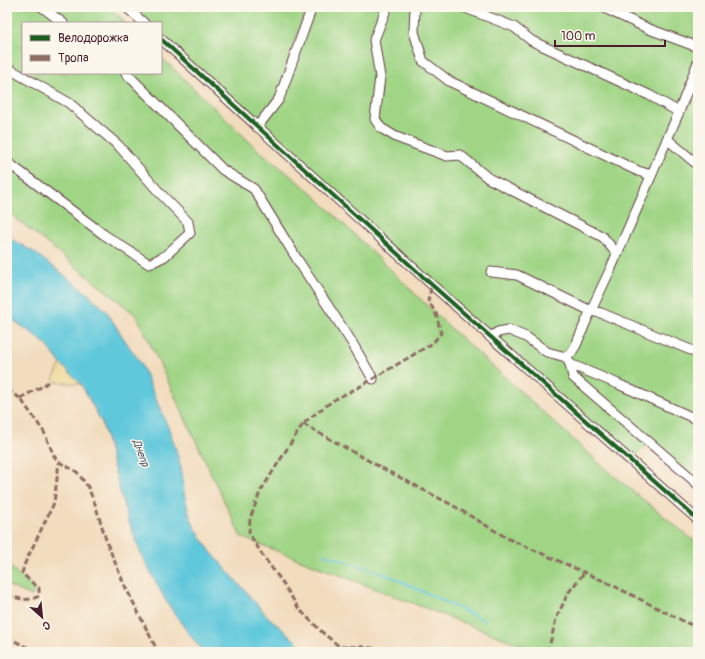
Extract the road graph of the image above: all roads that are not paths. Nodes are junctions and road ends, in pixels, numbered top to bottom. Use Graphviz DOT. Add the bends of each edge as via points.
graph roads {
  1 [pos="42,7"];
  2 [pos="126,7"];
  3 [pos="312,7"];
  4 [pos="387,7"];
  5 [pos="414,7"];
  6 [pos="463,7"];
  7 [pos="602,7"];
  8 [pos="62,22"];
  9 [pos="143,22"];
  10 [pos="162,40"];
  11 [pos="698,47"];
  12 [pos="698,62"];
  13 [pos="7,67"];
  14 [pos="127,74"];
  15 [pos="689,85"];
  16 [pos="698,92"];
  17 [pos="679,112"];
  18 [pos="258,126"];
  19 [pos="667,140"];
  20 [pos="7,162"];
  21 [pos="698,165"];
  22 [pos="651,175"];
  23 [pos="617,254"];
  24 [pos="491,272"];
  25 [pos="591,312"];
  26 [pos="490,337"];
  27 [pos="698,353"];
  28 [pos="568,361"];
  29 [pos="373,378"];
  30 [pos="698,420"];
  31 [pos="698,484"];
  32 [pos="698,520"];
  1 -- 8 [label="street"];
  2 -- 9 [label="street"];
  3 -- 18 [label="street" via="279,99"];
  4 -- 23 [label="street" via="374,40 380,77 375,119 381,128 396,138 447,156 460,155 488,178 603,237"];
  5 -- 22 [label="street" via="414,32 423,61 448,81"];
  6 -- 17 [label="street" via="514,27 532,41"];
  7 -- 11 [label="street"];
  10 -- 18 [label="street"];
  12 -- 15 [label="street"];
  13 -- 20 [label="street" via="69,103 119,146 188,222 190,233 165,256 149,264 103,234"];
  14 -- 29 [label="street" via="223,170 254,190"];
  15 -- 16 [label="street"];
  15 -- 17 [label="street"];
  17 -- 19 [label="street"];
  18 -- 26 [label="street"];
  19 -- 21 [label="street"];
  19 -- 22 [label="street"];
  22 -- 23 [label="street"];
  23 -- 25 [label="street"];
  24 -- 25 [label="street" via="517,275"];
  25 -- 27 [label="street" via="601,313"];
  25 -- 28 [label="street"];
  26 -- 28 [label="street" via="508,330 526,337 547,352"];
  26 -- 32 [label="street"];
  28 -- 30 [label="street"];
  28 -- 31 [label="street" via="573,377"];
}
